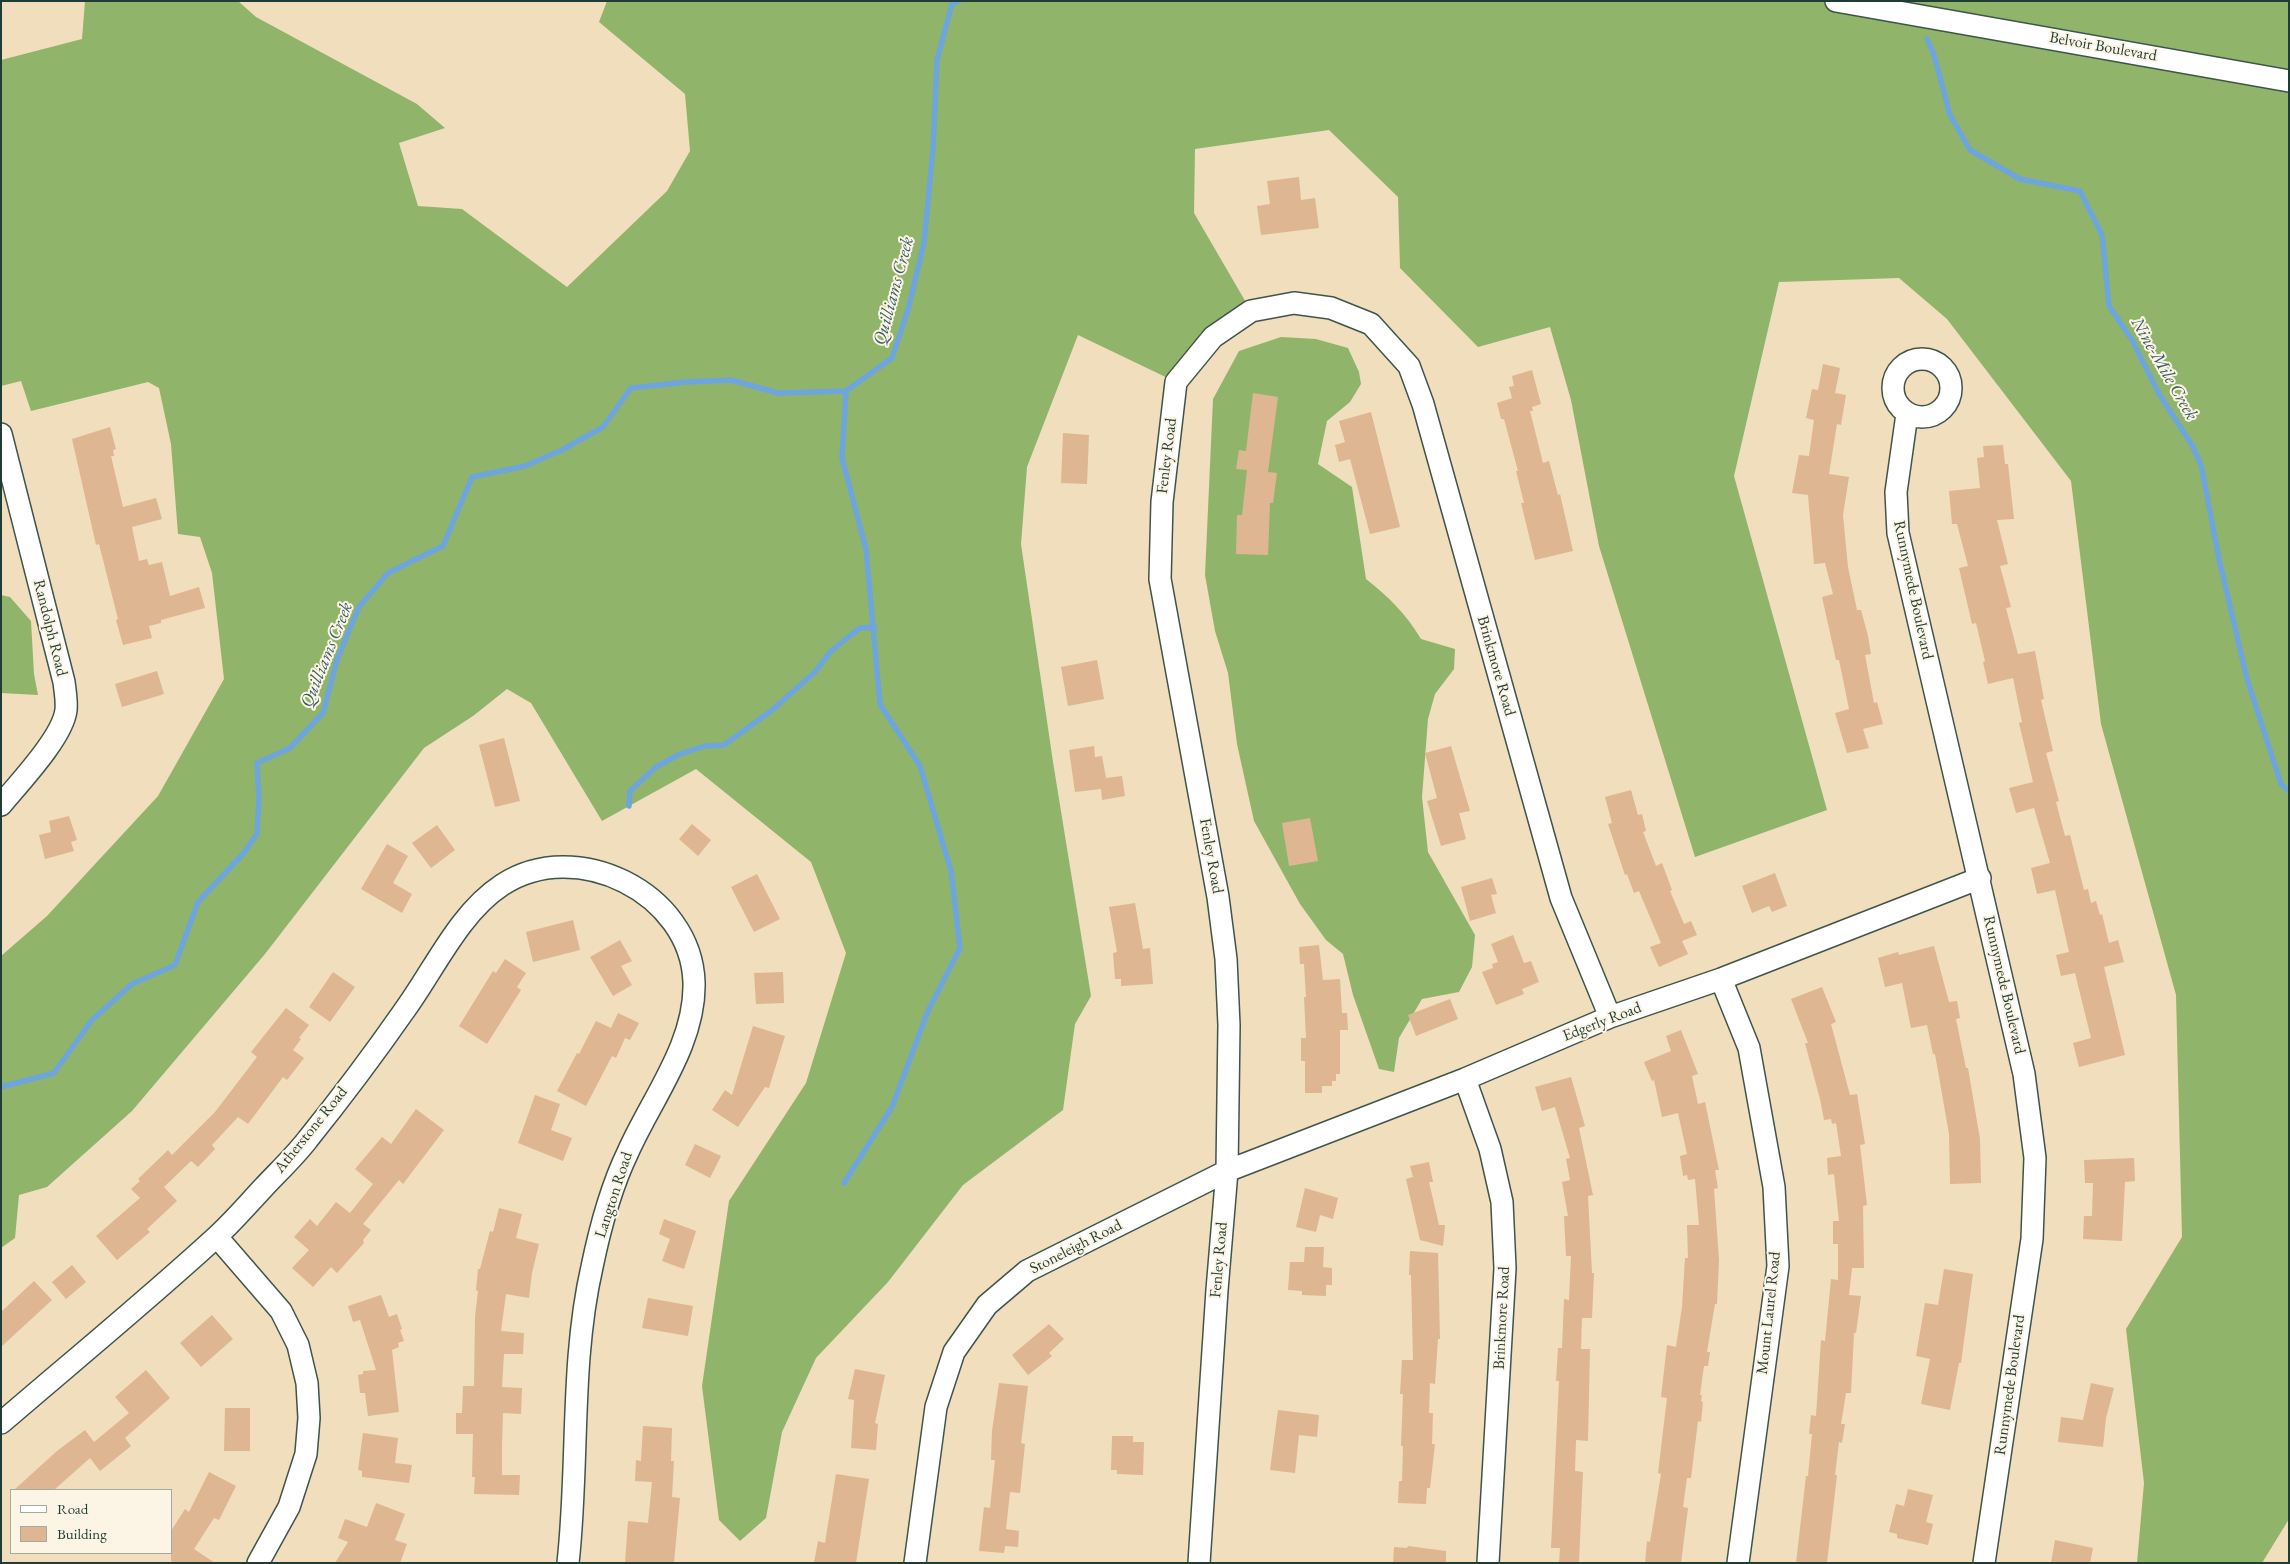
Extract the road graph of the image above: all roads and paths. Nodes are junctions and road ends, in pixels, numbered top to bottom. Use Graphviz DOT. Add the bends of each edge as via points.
graph roads {
  1 [pos="1836,1"];
  2 [pos="2289,81"];
  3 [pos="1371,324"];
  4 [pos="1908,414"];
  5 [pos="1,434"];
  6 [pos="1,806"];
  7 [pos="612,876"];
  8 [pos="1980,878"];
  9 [pos="1721,979"];
  10 [pos="1610,1017"];
  11 [pos="1465,1079"];
  12 [pos="1226,1171"];
  13 [pos="217,1237"];
  14 [pos="1,1423"];
  15 [pos="258,1563"];
  16 [pos="568,1563"];
  17 [pos="915,1563"];
  18 [pos="1199,1563"];
  19 [pos="1488,1563"];
  20 [pos="1738,1563"];
  21 [pos="1984,1563"];
  1 -- 2 [label="street, Belvoir Boulevard"];
  3 -- 10 [label="street, Brinkmore Road" via="1409,366 1561,898"];
  3 -- 12 [label="street, Fenley Road" via="1331,308 1294,303 1252,311 1213,337 1176,382 1162,502 1160,579 1218,897 1226,959 1229,1025"];
  4 -- 8 [label="street, Runnymede Boulevard" via="1896,492 1898,534"];
  5 -- 6 [label="street, Randolph Road" via="64,682 66,709 54,738"];
  7 -- 13 [label="street, Atherstone Road" via="587,868 554,867 507,881 485,897 468,916 405,1010 306,1142"];
  7 -- 16 [label="street, Langton Road" via="637,888 659,905 678,928 692,957 694,984 686,1037 625,1156 591,1268 579,1363"];
  8 -- 9 [label="street, Edgerly Road"];
  8 -- 21 [label="street, Runnymede Boulevard" via="2024,1074 2035,1158 2032,1239"];
  9 -- 10 [label="street, Edgerly Road"];
  9 -- 20 [label="street, Mount Laurel Road" via="1749,1048 1774,1187 1778,1266"];
  10 -- 11 [label="street, Edgerly Road"];
  11 -- 12 [label="street, Edgerly Road"];
  11 -- 19 [label="street, Brinkmore Road" via="1490,1149 1502,1202 1505,1268"];
  12 -- 17 [label="street, Stoneleigh Road" via="1027,1271 987,1305 954,1352 936,1407"];
  12 -- 18 [label="street, Fenley Road"];
  13 -- 14 [label="street, Atherstone Road"];
  13 -- 15 [label="street" via="281,1312 298,1345 307,1383 306,1454 289,1507"];
}
